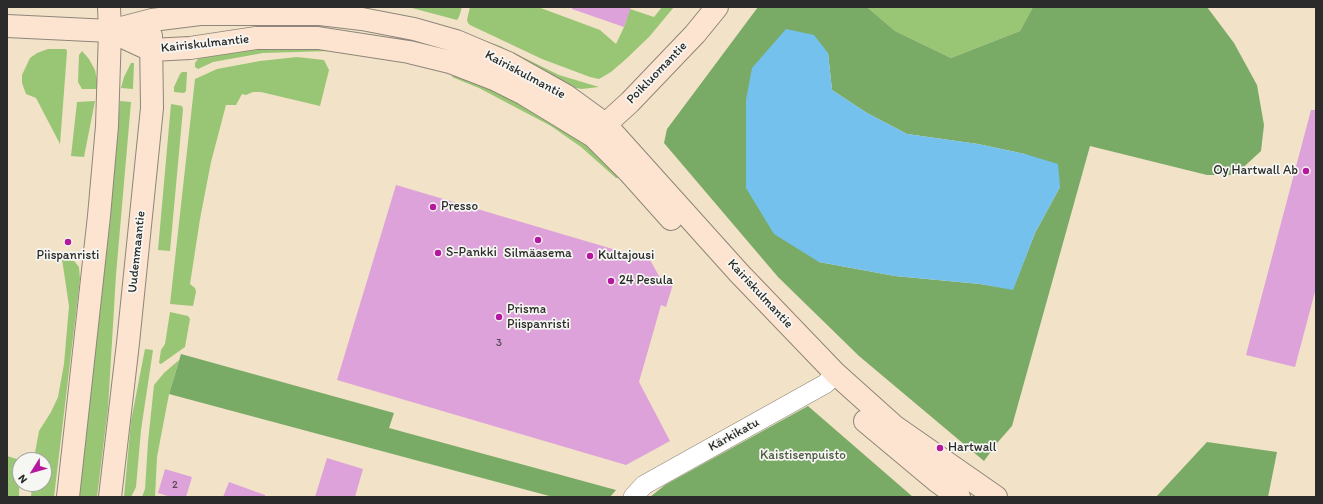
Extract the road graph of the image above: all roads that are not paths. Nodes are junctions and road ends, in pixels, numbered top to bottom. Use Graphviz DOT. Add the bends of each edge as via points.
graph roads {
  1 [pos="109,7"];
  2 [pos="717,7"];
  3 [pos="151,13"];
  4 [pos="7,26"];
  5 [pos="110,30"];
  6 [pos="151,50"];
  7 [pos="599,130"];
  8 [pos="830,379"];
  9 [pos="68,497"];
  10 [pos="110,497"];
  11 [pos="633,497"];
  12 [pos="959,497"];
  13 [pos="996,497"];
  1 -- 5 [label="street"];
  2 -- 7 [label="street, Poikluomantie" via="695,34 630,102"];
  3 -- 5 [label="street, Kairiskulmantie"];
  3 -- 6 [label="street, Uudenmaantie"];
  3 -- 7 [label="street, Kairiskulmantie" via="320,14 414,29 456,41 508,63 565,95"];
  4 -- 5 [label="street"];
  5 -- 6 [label="street, Kairiskulmantie"];
  5 -- 9 [label="street" via="102,186"];
  6 -- 7 [label="street, Kairiskulmantie" via="190,48 256,38 318,38 409,52 450,62 494,79"];
  6 -- 10 [label="street, Uudenmaantie" via="152,108"];
  7 -- 8 [label="street, Kairiskulmantie" via="740,273"];
  8 -- 11 [label="street, Kärkikatu" via="644,485"];
  8 -- 12 [label="street, Kairiskulmantie" via="843,402"];
  8 -- 13 [label="street, Kairiskulmantie"];
}
